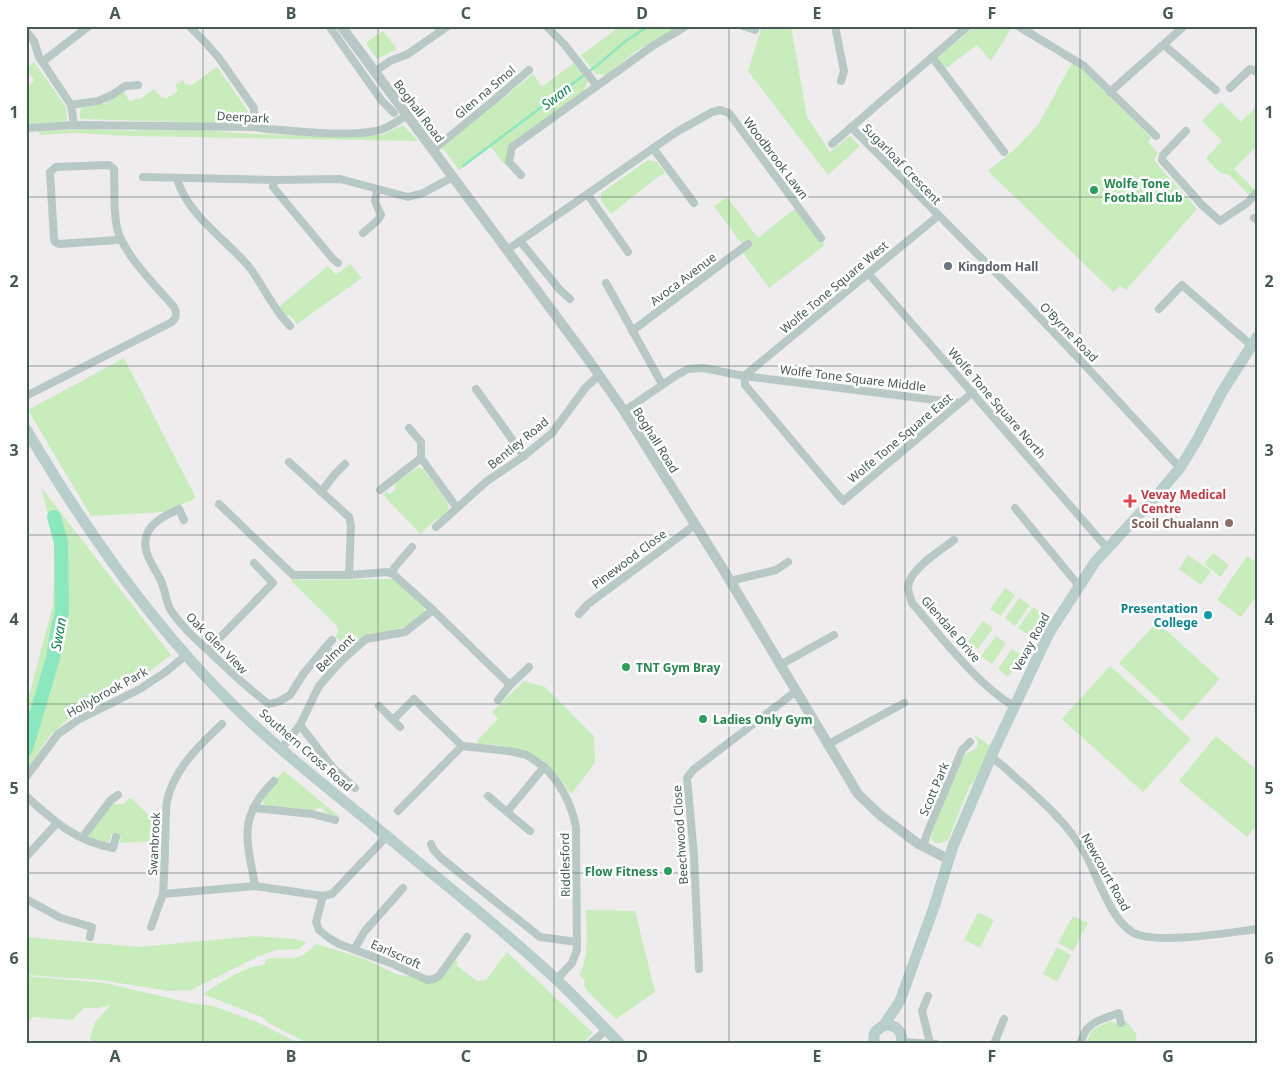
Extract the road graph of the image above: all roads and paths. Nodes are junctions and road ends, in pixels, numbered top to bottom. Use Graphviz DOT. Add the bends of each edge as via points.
graph roads {
  1 [pos="89,26"];
  2 [pos="189,26"];
  3 [pos="329,26"];
  4 [pos="341,26"];
  5 [pos="448,26"];
  6 [pos="546,26"];
  7 [pos="686,26"];
  8 [pos="743,26"];
  9 [pos="835,26"];
  10 [pos="968,26"];
  11 [pos="1018,26"];
  12 [pos="1182,28"];
  13 [pos="755,30"];
  14 [pos="26,31"];
  15 [pos="1164,45"];
  16 [pos="356,55"];
  17 [pos="932,57"];
  18 [pos="42,62"];
  19 [pos="529,70"];
  20 [pos="374,72"];
  21 [pos="1257,72"];
  22 [pos="841,81"];
  23 [pos="138,85"];
  24 [pos="597,86"];
  25 [pos="1230,88"];
  26 [pos="1216,90"];
  27 [pos="1110,92"];
  28 [pos="71,105"];
  29 [pos="394,113"];
  30 [pos="407,114"];
  31 [pos="74,125"];
  32 [pos="254,127"];
  33 [pos="851,127"];
  34 [pos="26,128"];
  35 [pos="1186,131"];
  36 [pos="1156,136"];
  37 [pos="832,144"];
  38 [pos="653,148"];
  39 [pos="433,150"];
  40 [pos="1004,152"];
  41 [pos="521,175"];
  42 [pos="143,177"];
  43 [pos="453,177"];
  44 [pos="177,178"];
  45 [pos="274,180"];
  46 [pos="377,190"];
  47 [pos="1257,192"];
  48 [pos="588,195"];
  49 [pos="694,203"];
  50 [pos="938,216"];
  51 [pos="363,233"];
  52 [pos="121,238"];
  53 [pos="821,238"];
  54 [pos="520,241"];
  55 [pos="748,244"];
  56 [pos="507,250"];
  57 [pos="628,252"];
  58 [pos="338,263"];
  59 [pos="868,273"];
  60 [pos="606,283"];
  61 [pos="570,299"];
  62 [pos="1159,309"];
  63 [pos="290,326"];
  64 [pos="632,332"];
  65 [pos="1255,344"];
  66 [pos="599,375"];
  67 [pos="744,376"];
  68 [pos="662,384"];
  69 [pos="476,389"];
  70 [pos="973,392"];
  71 [pos="26,396"];
  72 [pos="959,403"];
  73 [pos="624,411"];
  74 [pos="409,428"];
  75 [pos="26,429"];
  76 [pos="524,456"];
  77 [pos="422,458"];
  78 [pos="289,462"];
  79 [pos="345,464"];
  80 [pos="1180,468"];
  81 [pos="380,490"];
  82 [pos="321,492"];
  83 [pos="219,504"];
  84 [pos="457,508"];
  85 [pos="1015,508"];
  86 [pos="184,520"];
  87 [pos="695,525"];
  88 [pos="436,527"];
  89 [pos="954,540"];
  90 [pos="412,547"];
  91 [pos="1107,548"];
  92 [pos="788,562"];
  93 [pos="254,564"];
  94 [pos="393,574"];
  95 [pos="350,575"];
  96 [pos="730,580"];
  97 [pos="1079,586"];
  98 [pos="433,610"];
  99 [pos="579,614"];
  100 [pos="834,635"];
  101 [pos="332,640"];
  102 [pos="325,648"];
  103 [pos="208,650"];
  104 [pos="186,655"];
  105 [pos="340,662"];
  106 [pos="780,665"];
  107 [pos="529,667"];
  108 [pos="510,685"];
  109 [pos="795,692"];
  110 [pos="498,700"];
  111 [pos="904,703"];
  112 [pos="378,706"];
  113 [pos="1014,706"];
  114 [pos="393,720"];
  115 [pos="222,724"];
  116 [pos="300,725"];
  117 [pos="400,727"];
  118 [pos="970,742"];
  119 [pos="827,745"];
  120 [pos="462,746"];
  121 [pos="280,749"];
  122 [pos="991,757"];
  123 [pos="544,767"];
  124 [pos="26,777"];
  125 [pos="274,781"];
  126 [pos="354,788"];
  127 [pos="118,795"];
  128 [pos="26,796"];
  129 [pos="488,796"];
  130 [pos="253,808"];
  131 [pos="398,811"];
  132 [pos="507,812"];
  133 [pos="335,820"];
  134 [pos="56,824"];
  135 [pos="530,831"];
  136 [pos="387,836"];
  137 [pos="116,837"];
  138 [pos="82,838"];
  139 [pos="432,844"];
  140 [pos="923,846"];
  141 [pos="26,857"];
  142 [pos="948,859"];
  143 [pos="255,886"];
  144 [pos="403,888"];
  145 [pos="163,894"];
  146 [pos="323,896"];
  147 [pos="26,899"];
  148 [pos="151,927"];
  149 [pos="1257,929"];
  150 [pos="90,937"];
  151 [pos="467,937"];
  152 [pos="577,942"];
  153 [pos="355,948"];
  154 [pos="699,969"];
  155 [pos="556,980"];
  156 [pos="928,996"];
  157 [pos="900,1001"];
  158 [pos="1004,1019"];
  159 [pos="1121,1023"];
  160 [pos="884,1025"];
  161 [pos="897,1028"];
  162 [pos="606,1030"];
  163 [pos="902,1043"];
  164 [pos="933,1043"];
  165 [pos="590,1044"];
  166 [pos="620,1044"];
  167 [pos="874,1044"];
  168 [pos="994,1044"];
  169 [pos="1080,1044"];
  1 -- 18 [label="street"];
  2 -- 32 [label="street" via="219,58 254,108"];
  3 -- 16 [label="street"];
  4 -- 16 [label="street, Boghall Road"];
  5 -- 20 [label="street" via="408,54"];
  6 -- 24 [label="street"];
  7 -- 24 [label="street" via="654,44"];
  8 -- 13 [label="street"];
  9 -- 22 [label="street" via="844,71"];
  10 -- 17 [label="street, Sugarloaf Crescent"];
  11 -- 27 [label="street" via="1084,66"];
  12 -- 15 [label="street"];
  14 -- 18 [label="street" via="34,41"];
  15 -- 26 [label="street"];
  15 -- 27 [label="street"];
  16 -- 20 [label="street, Boghall Road"];
  16 -- 29 [label="street" via="382,101"];
  17 -- 33 [label="street, Sugarloaf Crescent"];
  17 -- 40 [label="street"];
  18 -- 28 [label="street"];
  19 -- 39 [label="street, Glen na Smol"];
  20 -- 30 [label="street, Boghall Road"];
  21 -- 25 [label="street" via="1250,69"];
  23 -- 28 [label="street" via="125,86 98,101"];
  24 -- 41 [label="street" via="512,147 509,162"];
  27 -- 36 [label="street"];
  28 -- 31 [label="street"];
  30 -- 32 [label="street, Deerpark" via="378,131 351,133"];
  30 -- 39 [label="street, Boghall Road"];
  31 -- 32 [label="street, Deerpark"];
  31 -- 34 [label="street, Deerpark"];
  33 -- 37 [label="street, Sugarloaf Crescent"];
  33 -- 50 [label="street, Sugarloaf Crescent"];
  35 -- 47 [label="street" via="1162,160 1220,221"];
  38 -- 48 [label="street, Woodbrook Lawn"];
  38 -- 49 [label="street"];
  38 -- 53 [label="street, Woodbrook Lawn" via="712,112 729,113"];
  39 -- 43 [label="street, Boghall Road"];
  42 -- 44 [label="street"];
  43 -- 46 [label="street" via="408,197"];
  43 -- 56 [label="street, Boghall Road"];
  44 -- 45 [label="street"];
  44 -- 63 [label="street" via="180,189 203,220 250,269 278,314"];
  45 -- 46 [label="street" via="340,179"];
  45 -- 58 [label="street" via="273,187 284,202"];
  46 -- 51 [label="street" via="375,201 381,215"];
  48 -- 54 [label="street, Woodbrook Lawn"];
  48 -- 57 [label="street"];
  50 -- 59 [label="street, Wolfe Tone Square West"];
  50 -- 80 [label="street, O'Byrne Road" via="1082,362"];
  52 -- 52 [label="street" via="112,166 52,169 55,242"];
  52 -- 71 [label="street" via="174,307 176,318"];
  54 -- 56 [label="street, Woodbrook Lawn"];
  54 -- 61 [label="street"];
  55 -- 64 [label="street, Avoca Avenue"];
  56 -- 66 [label="street, Boghall Road"];
  59 -- 67 [label="street, Wolfe Tone Square West"];
  59 -- 70 [label="street, Wolfe Tone Square North"];
  60 -- 64 [label="street"];
  62 -- 65 [label="street" via="1182,285"];
  64 -- 68 [label="street"];
  65 -- 80 [label="main road, Vevay Road" via="1222,392"];
  66 -- 73 [label="street, Boghall Road"];
  66 -- 76 [label="street, Bentley Road" via="586,387 552,433"];
  67 -- 68 [label="street" via="703,368 688,369"];
  67 -- 72 [label="street, Wolfe Tone Square Middle"];
  67 -- 72 [label="street, Wolfe Tone Square East" via="745,385 843,501"];
  68 -- 73 [label="street"];
  69 -- 76 [label="street"];
  70 -- 72 [label="street, Wolfe Tone Square East"];
  70 -- 91 [label="street, Wolfe Tone Square North"];
  73 -- 87 [label="street, Boghall Road"];
  74 -- 77 [label="street" via="421,442"];
  75 -- 104 [label="main road, Southern Cross Road" via="102,548"];
  76 -- 84 [label="street, Bentley Road" via="487,481"];
  77 -- 81 [label="street"];
  77 -- 84 [label="street"];
  78 -- 82 [label="street"];
  79 -- 82 [label="street"];
  80 -- 91 [label="main road, Vevay Road"];
  82 -- 95 [label="street" via="349,517"];
  83 -- 95 [label="street" via="293,576"];
  84 -- 88 [label="street, Bentley Road"];
  85 -- 97 [label="street"];
  86 -- 103 [label="street, Oak Glen View" via="179,510 158,520 147,534 145,549 160,578 169,607 191,636"];
  87 -- 96 [label="street, Boghall Road"];
  87 -- 99 [label="street, Pinewood Close"];
  89 -- 113 [label="street, Glendale Drive" via="928,559 909,579 907,589 912,603 978,677"];
  90 -- 94 [label="street" via="394,568"];
  91 -- 97 [label="main road, Vevay Road"];
  92 -- 96 [label="street" via="776,570"];
  93 -- 103 [label="street" via="273,583"];
  94 -- 95 [label="street"];
  94 -- 98 [label="street"];
  96 -- 106 [label="street, Boghall Road"];
  97 -- 113 [label="main road, Vevay Road" via="1049,633"];
  98 -- 105 [label="street, Belmont" via="405,632 366,639"];
  98 -- 108 [label="street"];
  100 -- 106 [label="street"];
  101 -- 102 [label="street, Oak Glen View"];
  102 -- 103 [label="street, Oak Glen View" via="290,695 269,704"];
  102 -- 105 [label="street"];
  104 -- 121 [label="main road, Southern Cross Road"];
  104 -- 124 [label="street, Hollybrook Park" via="140,689 78,720 58,734"];
  105 -- 116 [label="street, Belmont" via="319,686"];
  106 -- 109 [label="street, Boghall Road"];
  107 -- 108 [label="street"];
  108 -- 110 [label="street"];
  109 -- 119 [label="street, Boghall Road"];
  109 -- 154 [label="street, Beechwood Close" via="693,770 687,778"];
  111 -- 119 [label="street"];
  112 -- 114 [label="street"];
  113 -- 122 [label="main road, Vevay Road"];
  114 -- 117 [label="street"];
  114 -- 120 [label="street" via="414,699"];
  115 -- 145 [label="street, Swanbrook" via="184,764 174,782 166,815"];
  116 -- 121 [label="street, Belmont"];
  116 -- 126 [label="street" via="333,768"];
  118 -- 140 [label="street, Scott Park" via="962,750"];
  119 -- 140 [label="street, Boghall Road" via="864,801"];
  120 -- 123 [label="street, Riddlesford" via="509,750 527,755"];
  120 -- 131 [label="street"];
  121 -- 136 [label="main road, Southern Cross Road"];
  122 -- 142 [label="main road, Vevay Road"];
  122 -- 149 [label="street, Newcourt Road" via="1068,828 1085,854 1108,904 1125,926 1138,935 1160,938"];
  123 -- 132 [label="street"];
  123 -- 152 [label="street, Riddlesford" via="563,789 576,827"];
  125 -- 130 [label="street"];
  127 -- 138 [label="street"];
  128 -- 134 [label="street"];
  129 -- 132 [label="street"];
  130 -- 133 [label="street" via="312,814"];
  130 -- 143 [label="street" via="247,842"];
  132 -- 135 [label="street"];
  134 -- 138 [label="street"];
  134 -- 141 [label="street"];
  136 -- 146 [label="street" via="340,887"];
  136 -- 155 [label="main road, Southern Cross Road"];
  137 -- 138 [label="street" via="114,848"];
  139 -- 152 [label="street" via="441,858 540,937"];
  140 -- 142 [label="street, Boghall Road"];
  142 -- 157 [label="main road, Vevay Road"];
  143 -- 145 [label="street, Swanbrook"];
  143 -- 146 [label="street, Swanbrook"];
  144 -- 153 [label="street, Earlscroft" via="365,931"];
  145 -- 148 [label="street, Swanbrook" via="158,920"];
  146 -- 153 [label="street, Earlscroft" via="316,922 319,930 339,944"];
  147 -- 150 [label="street" via="61,918 92,927"];
  151 -- 153 [label="street, Earlscroft" via="440,976 427,980"];
  152 -- 155 [label="street, Riddlesford" via="572,963"];
  155 -- 162 [label="main road, Southern Cross Road"];
  156 -- 164 [label="street" via="922,1011"];
  157 -- 160 [label="main road, Vevay Road"];
  157 -- 161 [label="main road, Vevay Road"];
  158 -- 168 [label="street"];
  159 -- 169 [label="street" via="1119,1014 1106,1018 1085,1031"];
  160 -- 161 [label="main road"];
  160 -- 167 [label="main road, Vevay Road" via="875,1033"];
  161 -- 163 [label="main road, Vevay Road"];
  162 -- 165 [label="street"];
  162 -- 166 [label="main road, Southern Cross Road"];
  163 -- 164 [label="street"];
}
